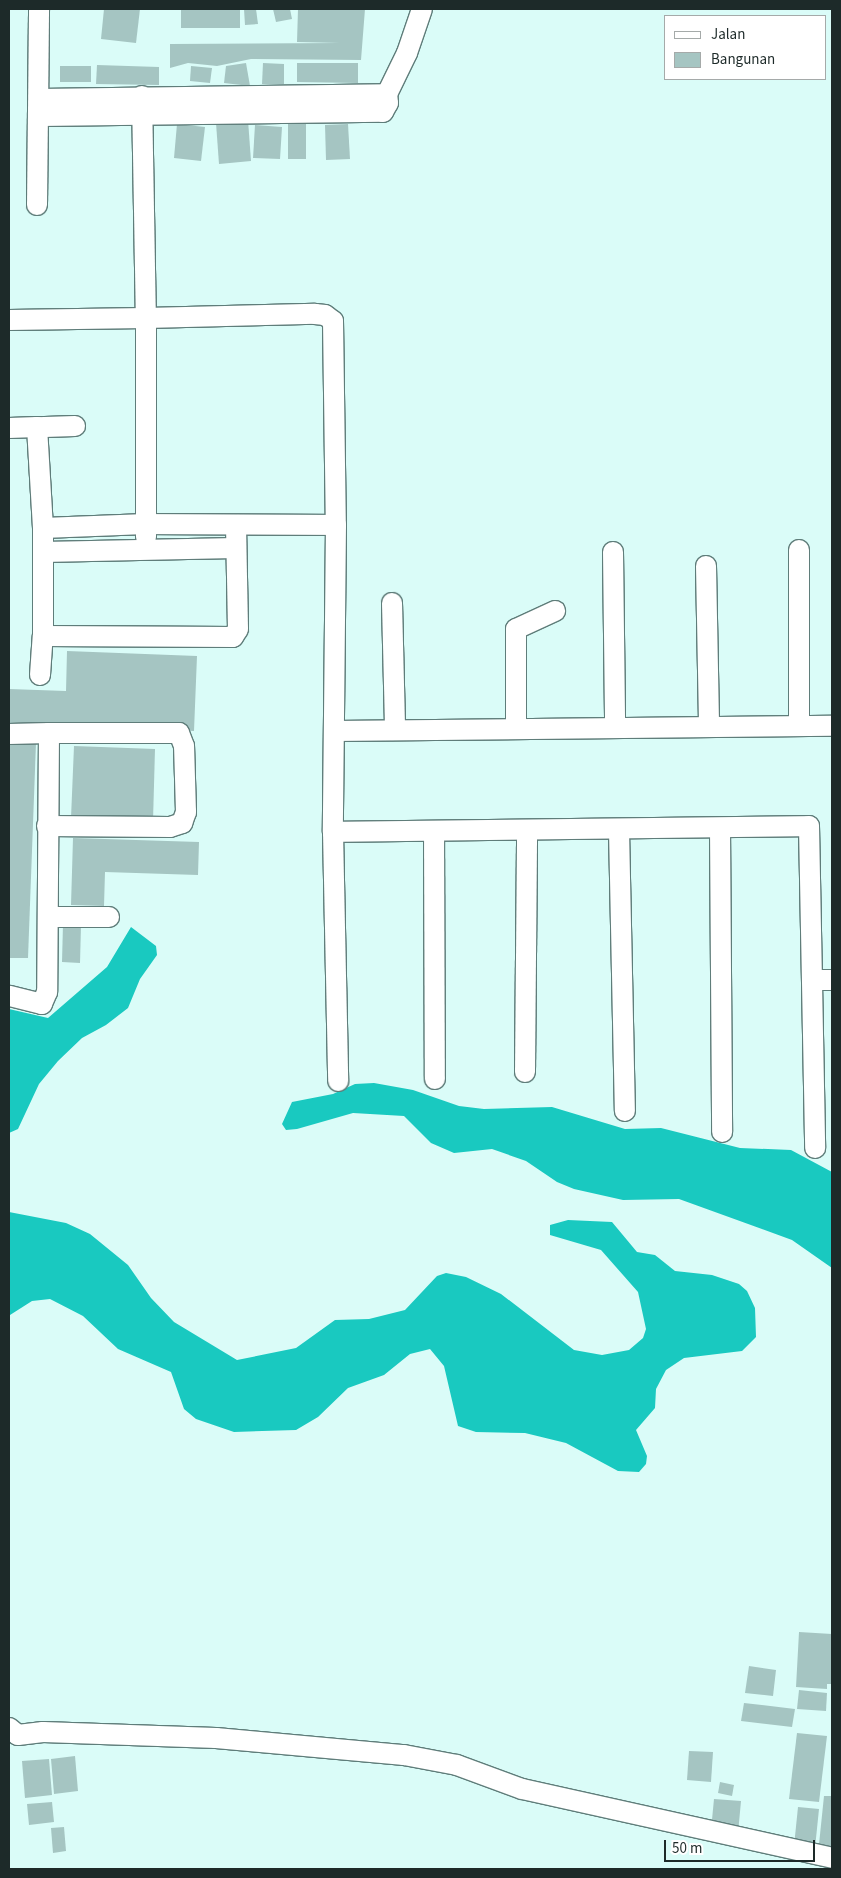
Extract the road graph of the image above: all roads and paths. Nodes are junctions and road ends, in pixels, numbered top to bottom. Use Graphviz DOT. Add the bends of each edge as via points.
graph roads {
  1 [pos="39,9"];
  2 [pos="422,9"];
  3 [pos="143,105"];
  4 [pos="40,107"];
  5 [pos="37,205"];
  6 [pos="146,318"];
  7 [pos="9,320"];
  8 [pos="75,426"];
  9 [pos="37,427"];
  10 [pos="9,428"];
  11 [pos="146,524"];
  12 [pos="236,525"];
  13 [pos="336,525"];
  14 [pos="43,528"];
  15 [pos="236,548"];
  16 [pos="146,549"];
  17 [pos="799,550"];
  18 [pos="43,552"];
  19 [pos="613,552"];
  20 [pos="706,566"];
  21 [pos="392,603"];
  22 [pos="555,611"];
  23 [pos="43,636"];
  24 [pos="40,675"];
  25 [pos="709,726"];
  26 [pos="799,726"];
  27 [pos="832,726"];
  28 [pos="615,727"];
  29 [pos="516,728"];
  30 [pos="395,730"];
  31 [pos="334,731"];
  32 [pos="49,733"];
  33 [pos="9,734"];
  34 [pos="47,826"];
  35 [pos="720,828"];
  36 [pos="527,830"];
  37 [pos="619,830"];
  38 [pos="434,831"];
  39 [pos="333,832"];
  40 [pos="48,917"];
  41 [pos="109,917"];
  42 [pos="812,980"];
  43 [pos="832,980"];
  44 [pos="9,996"];
  45 [pos="525,1072"];
  46 [pos="435,1079"];
  47 [pos="338,1081"];
  48 [pos="625,1111"];
  49 [pos="722,1132"];
  50 [pos="815,1148"];
  51 [pos="9,1728"];
  52 [pos="832,1858"];
  1 -- 4 [label="street"];
  2 -- 3 [label="street" via="407,54 386,94 388,103 383,112"];
  3 -- 4 [label="street"];
  3 -- 6 [label="street"];
  4 -- 5 [label="street"];
  6 -- 7 [label="street"];
  6 -- 11 [label="street"];
  6 -- 13 [label="street" via="315,314 325,315 333,321"];
  8 -- 9 [label="street"];
  9 -- 10 [label="street"];
  9 -- 14 [label="street"];
  11 -- 12 [label="street"];
  11 -- 14 [label="street"];
  11 -- 16 [label="street"];
  12 -- 13 [label="street"];
  12 -- 15 [label="street"];
  13 -- 31 [label="street"];
  14 -- 18 [label="street"];
  15 -- 16 [label="street"];
  15 -- 23 [label="street" via="238,629 233,637"];
  16 -- 18 [label="street"];
  17 -- 26 [label="street"];
  18 -- 23 [label="street"];
  19 -- 28 [label="street"];
  20 -- 25 [label="street"];
  21 -- 30 [label="street"];
  22 -- 29 [label="street" via="516,630"];
  23 -- 24 [label="street"];
  25 -- 26 [label="street"];
  25 -- 28 [label="street"];
  26 -- 27 [label="street"];
  28 -- 29 [label="street"];
  29 -- 30 [label="street"];
  30 -- 31 [label="street"];
  31 -- 39 [label="street"];
  32 -- 33 [label="street"];
  32 -- 34 [label="street"];
  32 -- 34 [label="street" via="179,733 184,746 186,812 182,823 170,828"];
  34 -- 40 [label="street"];
  35 -- 37 [label="street"];
  35 -- 42 [label="street" via="809,826"];
  35 -- 49 [label="street"];
  36 -- 37 [label="street"];
  36 -- 38 [label="street"];
  36 -- 45 [label="street"];
  37 -- 48 [label="street"];
  38 -- 39 [label="street"];
  38 -- 46 [label="street"];
  39 -- 47 [label="street"];
  40 -- 41 [label="street"];
  40 -- 44 [label="street" via="46,997 37,1004"];
  42 -- 43 [label="street"];
  42 -- 50 [label="street"];
  51 -- 52 [label="street" via="18,1735 44,1732 216,1738 404,1755 457,1765 522,1789"];
}
